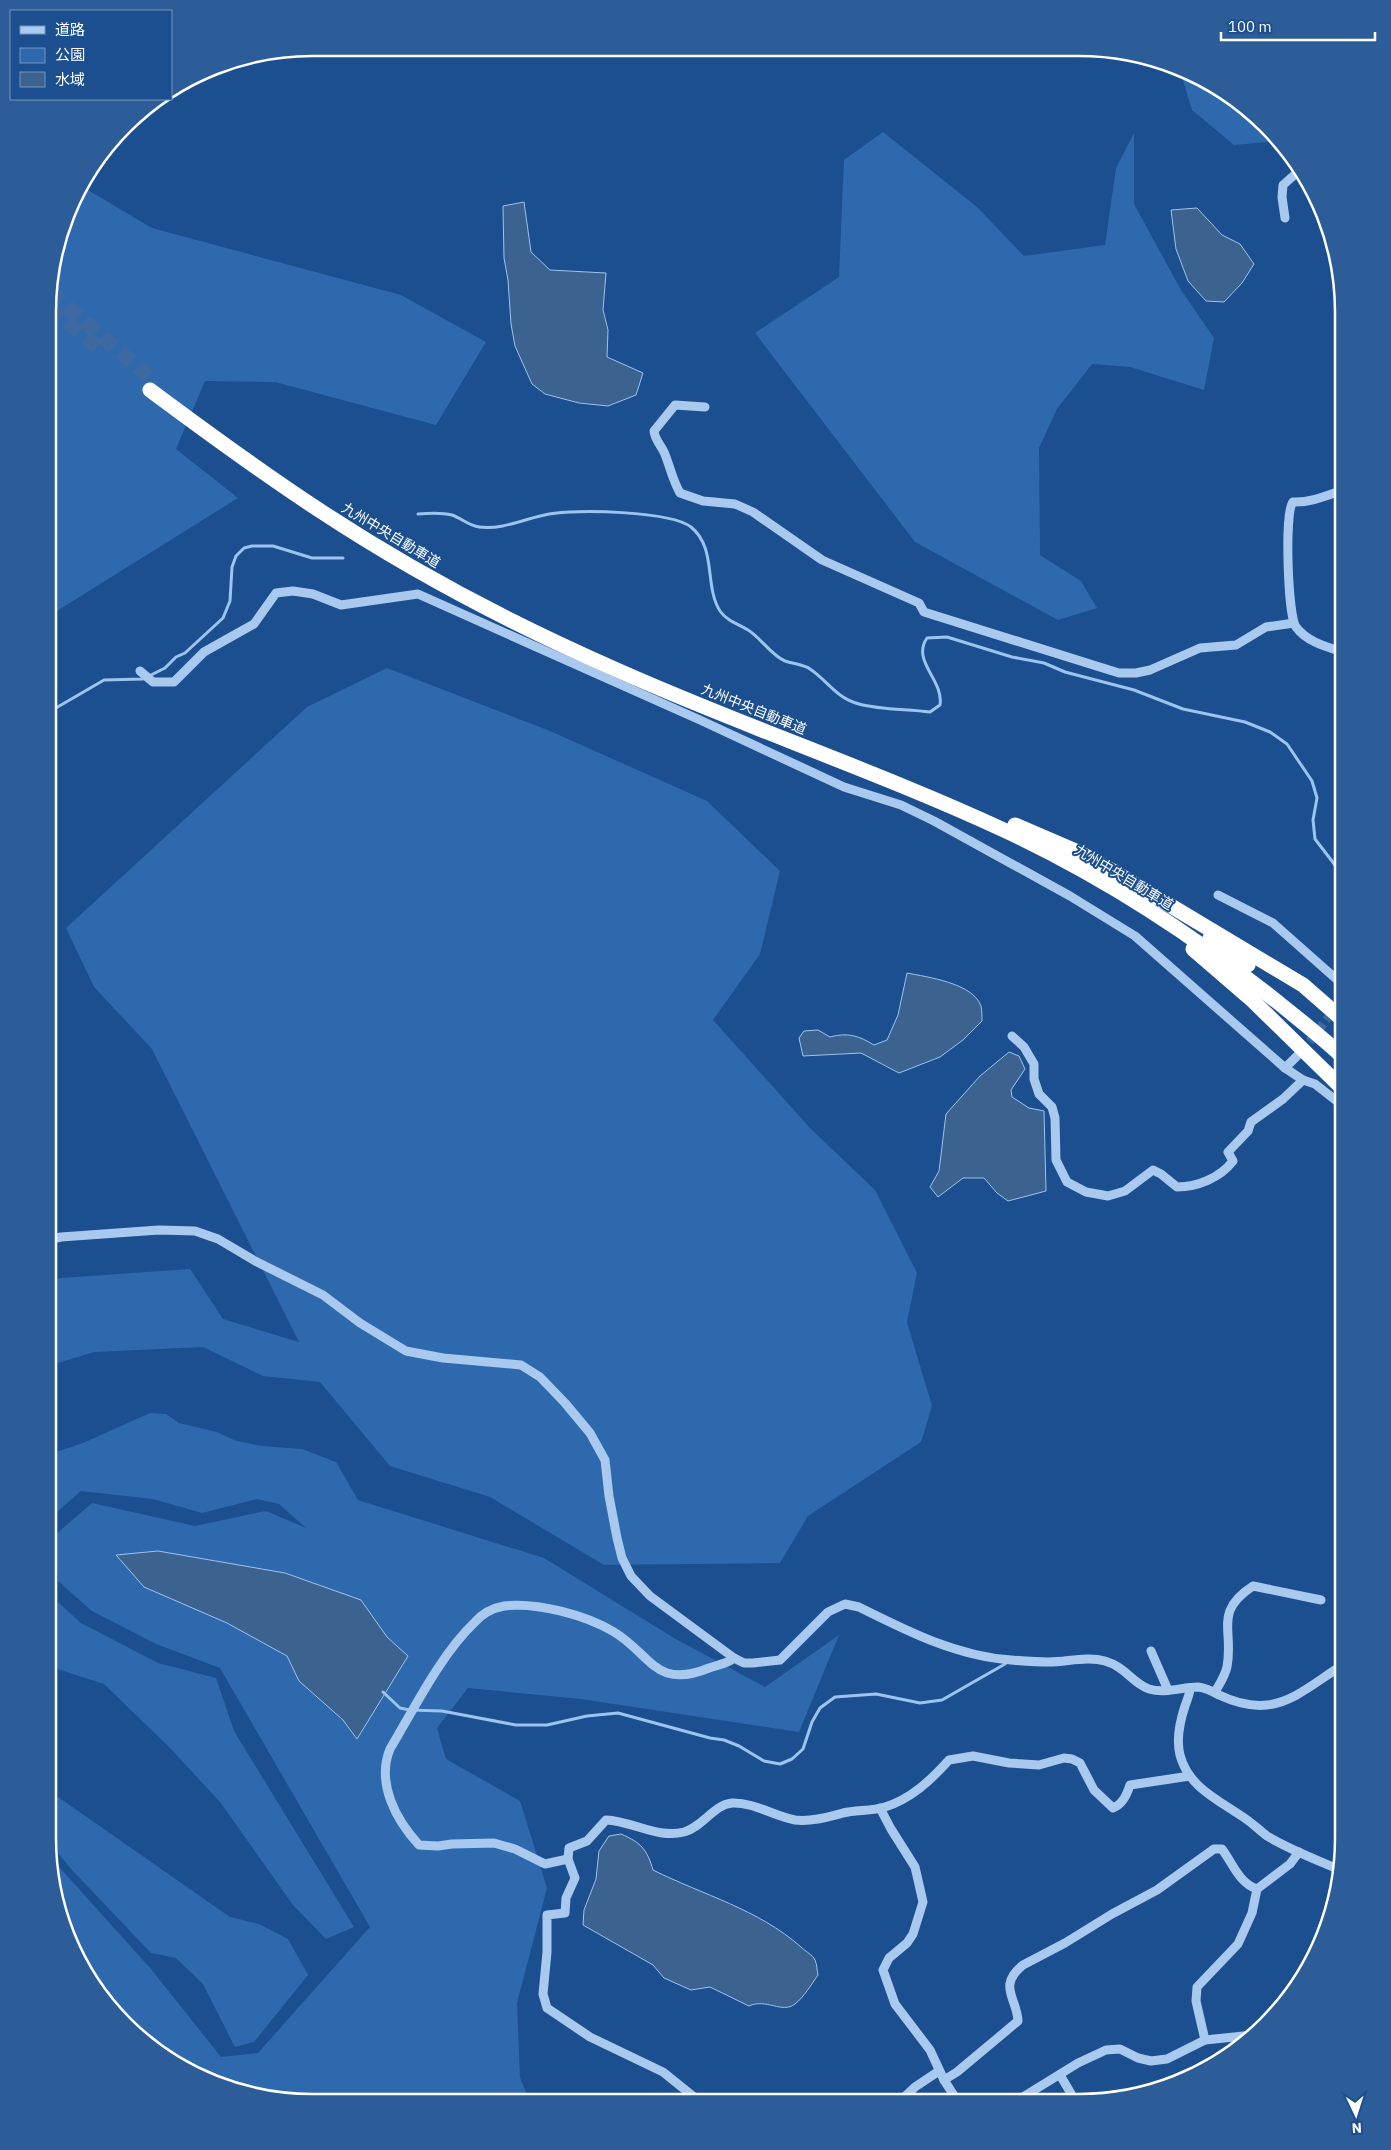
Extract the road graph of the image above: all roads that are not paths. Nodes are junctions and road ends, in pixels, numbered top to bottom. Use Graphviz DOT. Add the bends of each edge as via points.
graph roads {
  1 [pos="1295,175"];
  2 [pos="1285,218"];
  3 [pos="705,407"];
  4 [pos="1335,493"];
  5 [pos="1294,623"];
  6 [pos="1335,649"];
  7 [pos="140,671"];
  8 [pos="882,778"];
  9 [pos="1004,821"];
  10 [pos="1218,895"];
  11 [pos="1335,978"];
  12 [pos="1335,1004"];
  13 [pos="1012,1036"];
  14 [pos="1335,1037"];
  15 [pos="1335,1050"];
  16 [pos="1298,1056"];
  17 [pos="1285,1068"];
  18 [pos="1303,1080"];
  19 [pos="1335,1081"];
  20 [pos="1335,1099"];
  21 [pos="56,1238"];
  22 [pos="1321,1600"];
  23 [pos="1151,1651"];
  24 [pos="734,1658"];
  25 [pos="1335,1672"];
  26 [pos="1190,1688"];
  27 [pos="1168,1690"];
  28 [pos="1215,1692"];
  29 [pos="1190,1776"];
  30 [pos="880,1808"];
  31 [pos="1300,1852"];
  32 [pos="568,1859"];
  33 [pos="1333,1867"];
  34 [pos="1258,1889"];
  35 [pos="1241,2036"];
  36 [pos="1205,2040"];
  37 [pos="939,2071"];
  38 [pos="1060,2075"];
  39 [pos="944,2080"];
  40 [pos="689,2094"];
  41 [pos="908,2094"];
  42 [pos="953,2094"];
  43 [pos="1028,2094"];
  44 [pos="1071,2094"];
  1 -- 2 [label="street" via="1283,185"];
  3 -- 5 [label="street" via="675,405 654,431 680,493 702,501 735,504 753,512 822,560 920,603 924,612 1119,673 1150,670 1200,648 1236,645 1266,627"];
  4 -- 5 [label="street" via="1293,502 1288,512"];
  5 -- 6 [label="street" via="1312,641"];
  7 -- 17 [label="street" via="153,682 174,682 204,652 254,624 276,593 313,594 341,605 418,594 844,787 901,805 934,821 1135,936"];
  8 -- 9 [label="highway, 九州中央自動車道" via="615,670 425,574 321,512 247,462 153,387 326,504 429,567 528,619 635,669"];
  8 -- 15 [label="highway, 九州中央自動車道" via="1006,832 1115,889 1234,967"];
  8 -- 19 [label="highway" via="1065,870 1158,924 1226,976"];
  9 -- 12 [label="highway" via="1080,853 1111,870"];
  9 -- 14 [label="highway, 九州中央自動車道" via="1175,915 1231,952"];
  10 -- 11 [label="street" via="1273,923"];
  13 -- 18 [label="street" via="1024,1047 1034,1064 1034,1080 1039,1094 1052,1107 1056,1160 1066,1182 1086,1192 1108,1196 1125,1191 1153,1170 1177,1187 1191,1188 1228,1168 1233,1161 1228,1152 1248,1131 1251,1122"];
  16 -- 17 [label="street"];
  17 -- 18 [label="street"];
  18 -- 20 [label="street" via="1316,1084"];
  21 -- 24 [label="street" via="195,1230 324,1295 360,1324 406,1351 521,1365 540,1377 565,1403 590,1433 605,1460 616,1538 631,1576 650,1596"];
  22 -- 28 [label="street" via="1253,1586 1240,1595 1227,1614 1227,1668"];
  23 -- 27 [label="street"];
  24 -- 27 [label="street" via="753,1664 780,1660 828,1612 836,1606 852,1604 939,1644 973,1654 1041,1662 1105,1661 1125,1670 1143,1686"];
  24 -- 32 [label="street" via="699,1673 677,1674 650,1664 617,1633 588,1619 520,1606 490,1610 454,1646 385,1762 388,1794 406,1830 419,1845 494,1844 515,1849 545,1864"];
  25 -- 28 [label="street" via="1310,1689 1270,1705 1248,1705"];
  26 -- 27 [label="street"];
  26 -- 28 [label="street" via="1206,1688"];
  26 -- 29 [label="street" via="1179,1737 1180,1755"];
  29 -- 30 [label="street" via="1130,1785 1119,1806 1114,1808 1094,1790 1080,1764 1072,1759 1026,1765 961,1757 948,1760 935,1776 905,1798"];
  29 -- 31 [label="street" via="1214,1799 1267,1835"];
  30 -- 32 [label="street" via="797,1820 746,1804 731,1803 718,1808 698,1826 672,1834 606,1820 587,1841 569,1848"];
  30 -- 37 [label="street" via="915,1867 923,1902 908,1943 888,1958 883,1970 895,2004 930,2050"];
  31 -- 33 [label="street"];
  31 -- 34 [label="street"];
  32 -- 40 [label="street" via="575,1878 566,1898 565,1913 547,1915 543,1994 547,2008 590,2037 662,2072"];
  34 -- 36 [label="street" via="1252,1913 1238,1944 1197,1987 1196,2001"];
  34 -- 39 [label="street" via="1242,1880 1222,1849 1214,1849 1157,1890 1022,1965 1009,1986 1018,2021"];
  35 -- 36 [label="street"];
  36 -- 38 [label="street" via="1168,2059 1151,2061 1120,2049 1106,2050"];
  37 -- 39 [label="street"];
  37 -- 41 [label="street"];
  38 -- 43 [label="street"];
  38 -- 44 [label="street"];
  39 -- 42 [label="street"];
}
